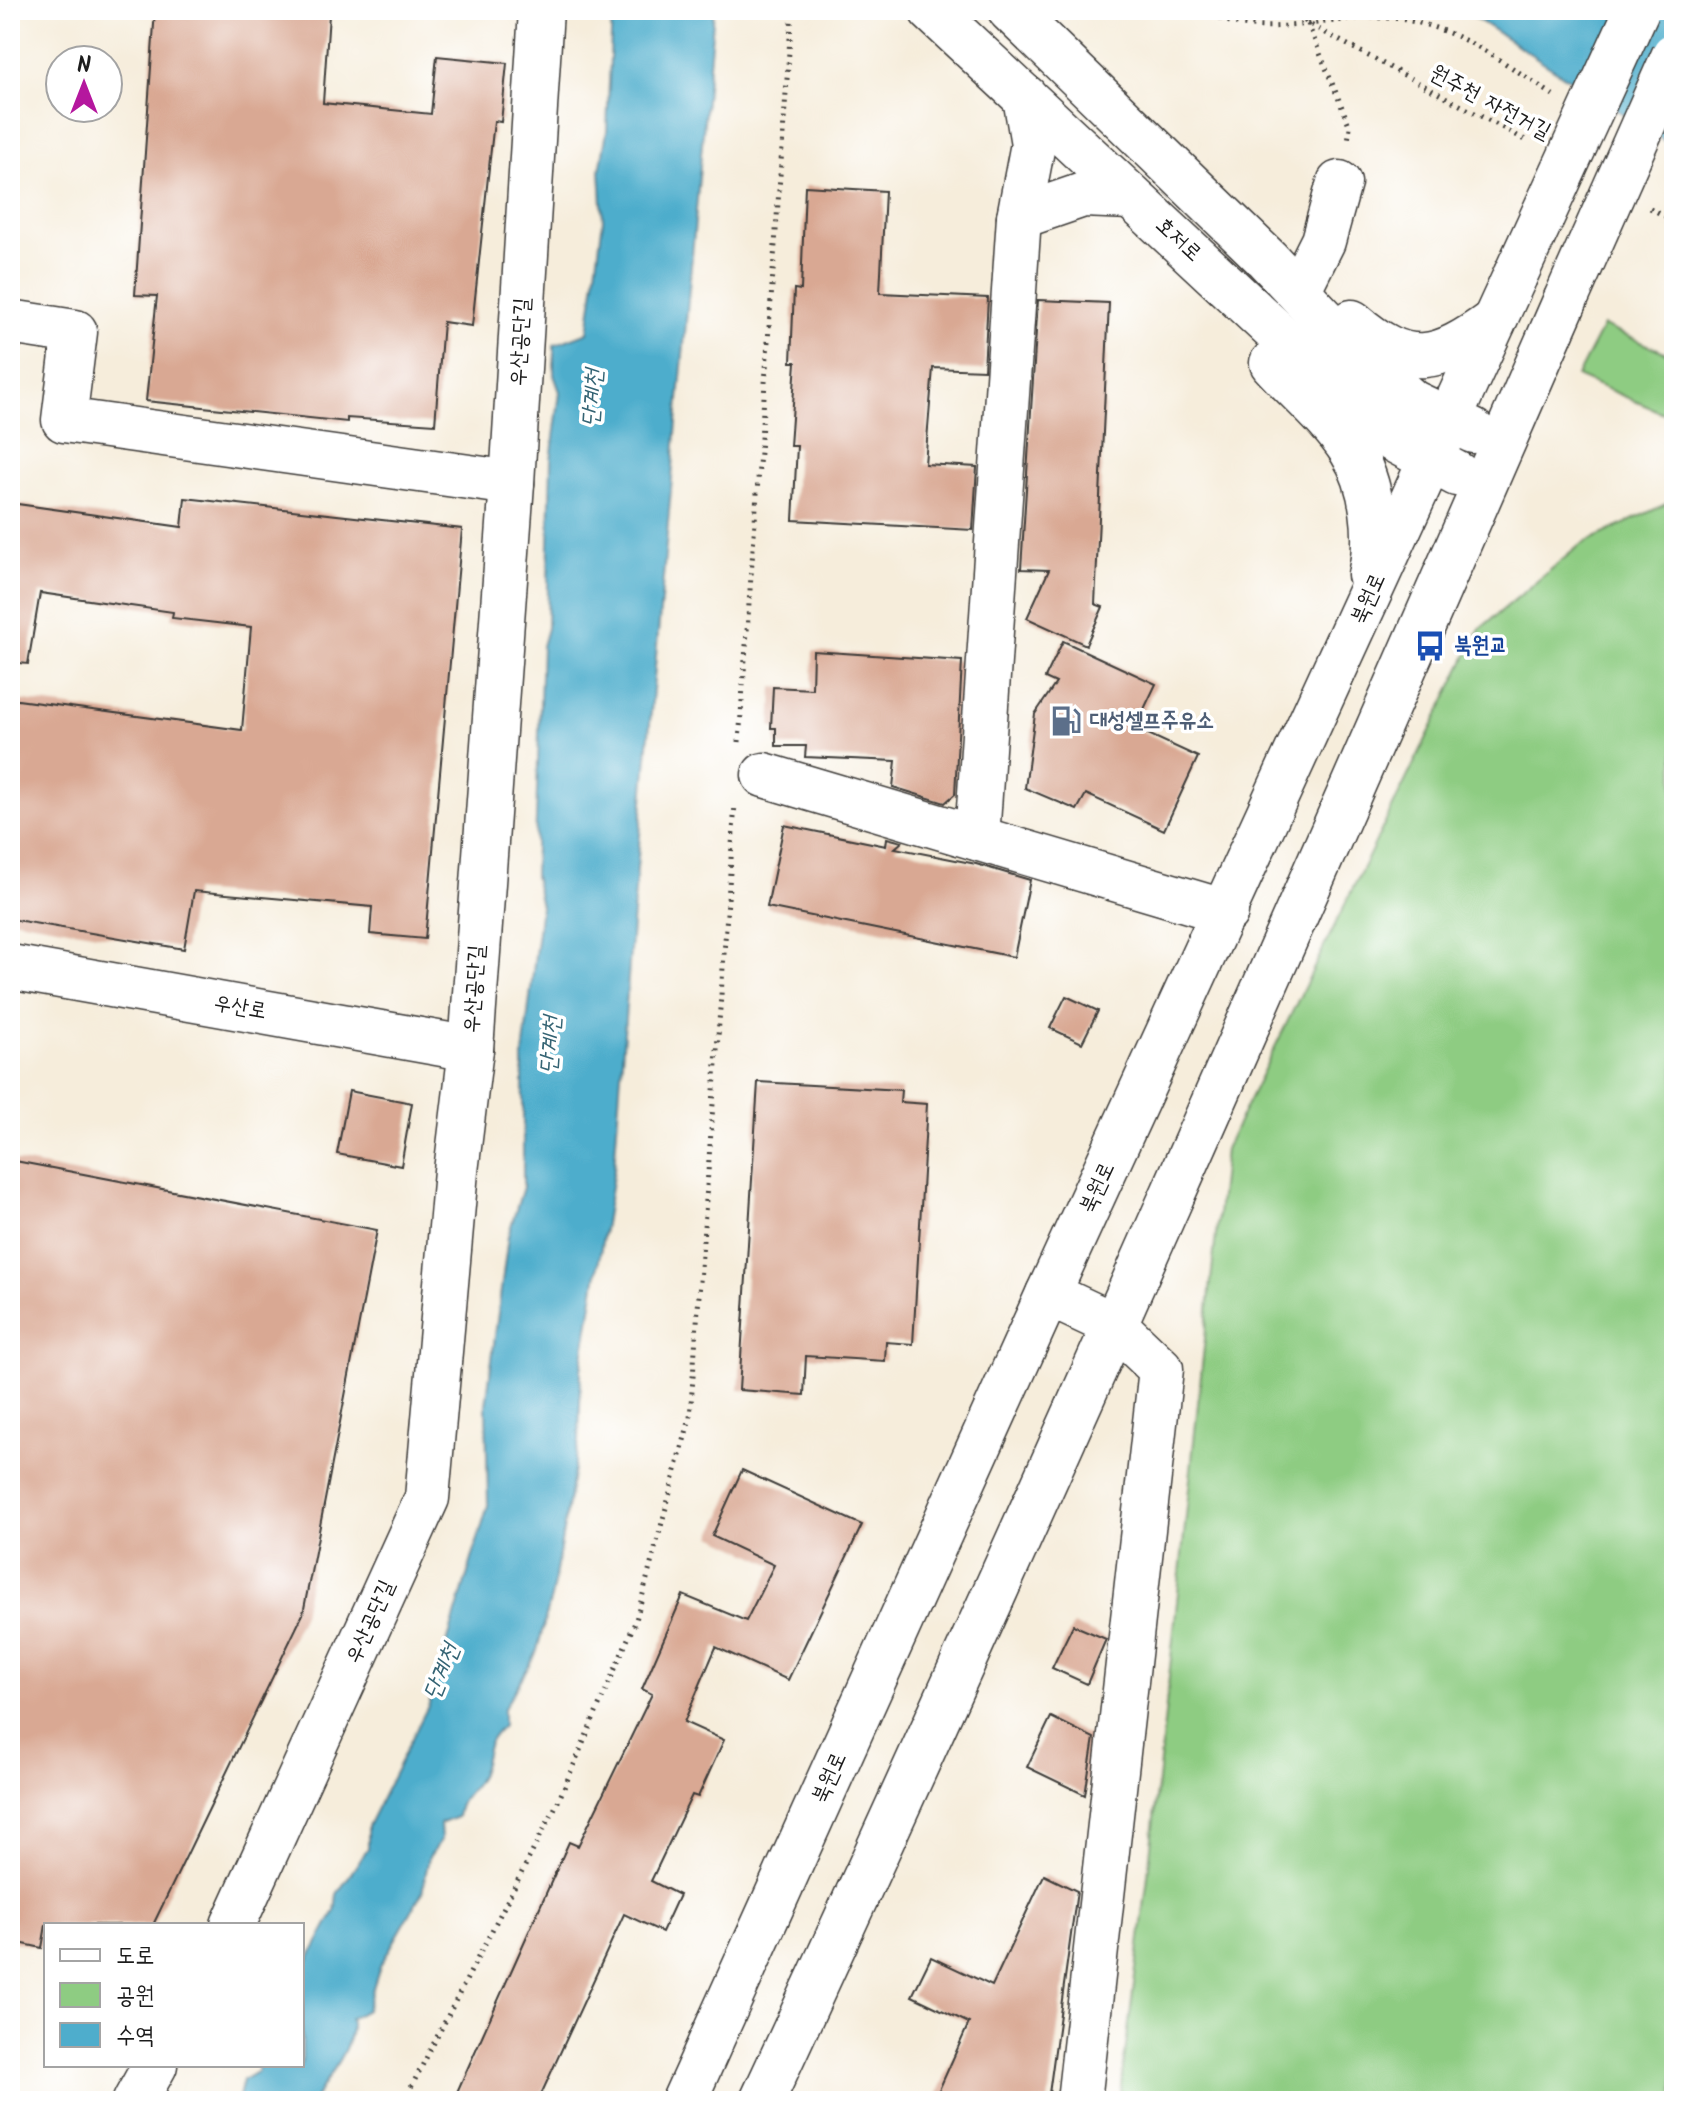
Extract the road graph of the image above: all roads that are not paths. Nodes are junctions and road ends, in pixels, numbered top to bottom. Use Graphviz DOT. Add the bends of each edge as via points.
graph roads {
  1 [pos="541,10"];
  2 [pos="931,10"];
  3 [pos="1010,10"];
  4 [pos="1637,10"];
  5 [pos="1674,55"];
  6 [pos="1025,97"];
  7 [pos="1339,183"];
  8 [pos="1131,197"];
  9 [pos="1019,217"];
  10 [pos="1267,259"];
  11 [pos="1221,280"];
  12 [pos="1302,283"];
  13 [pos="1494,321"];
  14 [pos="10,322"];
  15 [pos="1449,419"];
  16 [pos="1503,444"];
  17 [pos="1432,461"];
  18 [pos="512,483"];
  19 [pos="1484,488"];
  20 [pos="1360,620"];
  21 [pos="746,776"];
  22 [pos="977,838"];
  23 [pos="1226,912"];
  24 [pos="10,967"];
  25 [pos="471,1049"];
  26 [pos="1048,1294"];
  27 [pos="1116,1326"];
  28 [pos="234,1923"];
  29 [pos="154,2067"];
  30 [pos="135,2101"];
  31 [pos="684,2101"];
  32 [pos="762,2101"];
  33 [pos="1079,2101"];
  1 -- 18 [label="street, 우산공단길"];
  2 -- 6 [label="street, 호저로"];
  3 -- 10 [label="street"];
  4 -- 13 [label="street, 북원로, bridge"];
  5 -- 16 [label="street, bridge"];
  6 -- 8 [label="street, 호저로"];
  6 -- 9 [label="street" via="1033,144"];
  7 -- 12 [label="street" via="1323,241"];
  8 -- 9 [label="street" via="1083,195"];
  8 -- 11 [label="street, 호저로"];
  9 -- 22 [label="street"];
  10 -- 12 [label="street"];
  10 -- 15 [label="street" via="1358,355 1412,402"];
  11 -- 17 [label="street, 호저로" via="1390,438"];
  11 -- 20 [label="street" via="1254,344 1351,450 1363,479 1373,517 1374,559"];
  12 -- 13 [label="street" via="1377,344 1415,355 1437,355 1461,345"];
  13 -- 15 [label="street, 북원로"];
  14 -- 18 [label="street" via="75,332 64,420"];
  15 -- 16 [label="street"];
  15 -- 17 [label="street, 북원로"];
  16 -- 19 [label="street"];
  17 -- 19 [label="street, 호저로"];
  17 -- 20 [label="street, 북원로"];
  18 -- 25 [label="street, 우산공단길"];
  19 -- 27 [label="street"];
  20 -- 23 [label="street, 북원로"];
  21 -- 22 [label="street"];
  22 -- 23 [label="street"];
  23 -- 26 [label="street, 북원로"];
  24 -- 25 [label="street, 우산로"];
  25 -- 28 [label="street, 우산공단길" via="427,1498"];
  26 -- 27 [label="street"];
  26 -- 31 [label="street, 북원로"];
  27 -- 32 [label="street"];
  27 -- 33 [label="street" via="1161,1369"];
  29 -- 30 [label="street"];
}
